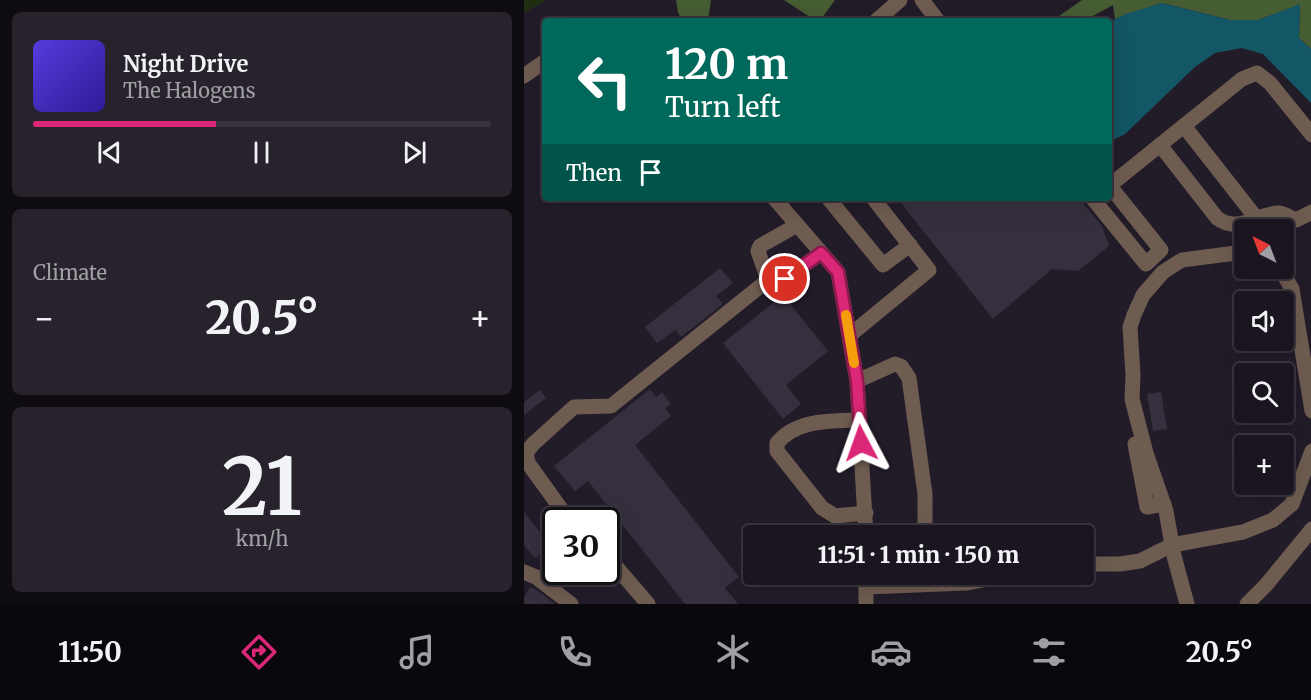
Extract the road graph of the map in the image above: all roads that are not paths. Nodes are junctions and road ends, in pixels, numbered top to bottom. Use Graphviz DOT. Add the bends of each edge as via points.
graph roads {
  1 [pos="900,0"];
  2 [pos="922,0"];
  3 [pos="879,18"];
  4 [pos="936,18"];
  5 [pos="542,63"];
  6 [pos="524,76"];
  7 [pos="1184,126"];
  8 [pos="1312,135"];
  9 [pos="1160,145"];
  10 [pos="1112,183"];
  11 [pos="1112,189"];
  12 [pos="777,201"];
  13 [pos="830,201"];
  14 [pos="875,201"];
  15 [pos="1095,201"];
  16 [pos="1312,212"];
  17 [pos="1257,219"];
  18 [pos="1294,219"];
  19 [pos="1294,219"];
  20 [pos="797,225"];
  21 [pos="1234,225"];
  22 [pos="910,245"];
  23 [pos="1161,250"];
  24 [pos="821,253"];
  25 [pos="1234,253"];
  26 [pos="1182,260"];
  27 [pos="1163,272"];
  28 [pos="1287,279"];
  29 [pos="768,280"];
  30 [pos="850,335"];
  31 [pos="857,381"];
  32 [pos="1312,411"];
  33 [pos="859,420"];
  34 [pos="525,452"];
  35 [pos="1311,456"];
  36 [pos="560,507"];
  37 [pos="866,513"];
  38 [pos="866,525"];
  39 [pos="925,525"];
  40 [pos="1312,529"];
  41 [pos="1172,545"];
  42 [pos="1094,564"];
  43 [pos="620,571"];
  44 [pos="530,575"];
  45 [pos="866,585"];
  46 [pos="524,588"];
  47 [pos="571,604"];
  48 [pos="648,604"];
  49 [pos="866,604"];
  50 [pos="1187,604"];
  51 [pos="1247,604"];
  1 -- 3 [label="street"];
  2 -- 4 [label="street"];
  5 -- 6 [label="street"];
  7 -- 8 [label="street" via="1242,79 1257,74 1270,83"];
  7 -- 9 [label="street"];
  7 -- 17 [label="street"];
  9 -- 10 [label="street"];
  9 -- 21 [label="street" via="1217,218"];
  11 -- 23 [label="street"];
  12 -- 20 [label="street"];
  13 -- 22 [label="street" via="883,265"];
  14 -- 22 [label="street"];
  15 -- 23 [label="street" via="1146,264"];
  16 -- 18 [label="street"];
  17 -- 19 [label="street" via="1280,213"];
  20 -- 24 [label="street"];
  20 -- 29 [label="street" via="760,246"];
  22 -- 30 [label="street" via="929,270"];
  23 -- 26 [label="street"];
  23 -- 27 [label="street"];
  24 -- 29 [label="street" via="785,279"];
  24 -- 30 [label="street" via="838,272"];
  25 -- 26 [label="street"];
  26 -- 27 [label="street"];
  27 -- 41 [label="street" via="1143,295 1130,327 1132,399 1143,442 1135,444 1147,507 1164,504"];
  28 -- 32 [label="street" via="1292,288"];
  29 -- 34 [label="street" via="611,406 574,407"];
  30 -- 31 [label="street"];
  31 -- 33 [label="street"];
  31 -- 39 [label="street" via="895,364 909,378 925,494"];
  33 -- 37 [label="street"];
  33 -- 37 [label="street" via="815,421 784,435 777,443 777,451 822,508 835,516"];
  34 -- 36 [label="street" via="528,463"];
  35 -- 41 [label="street" via="1292,504 1273,520 1243,531"];
  37 -- 38 [label="street"];
  40 -- 51 [label="street"];
  41 -- 42 [label="street" via="1140,561"];
  41 -- 50 [label="street"];
  43 -- 48 [label="street"];
  44 -- 46 [label="street"];
  44 -- 47 [label="street"];
  45 -- 49 [label="street"];
}
